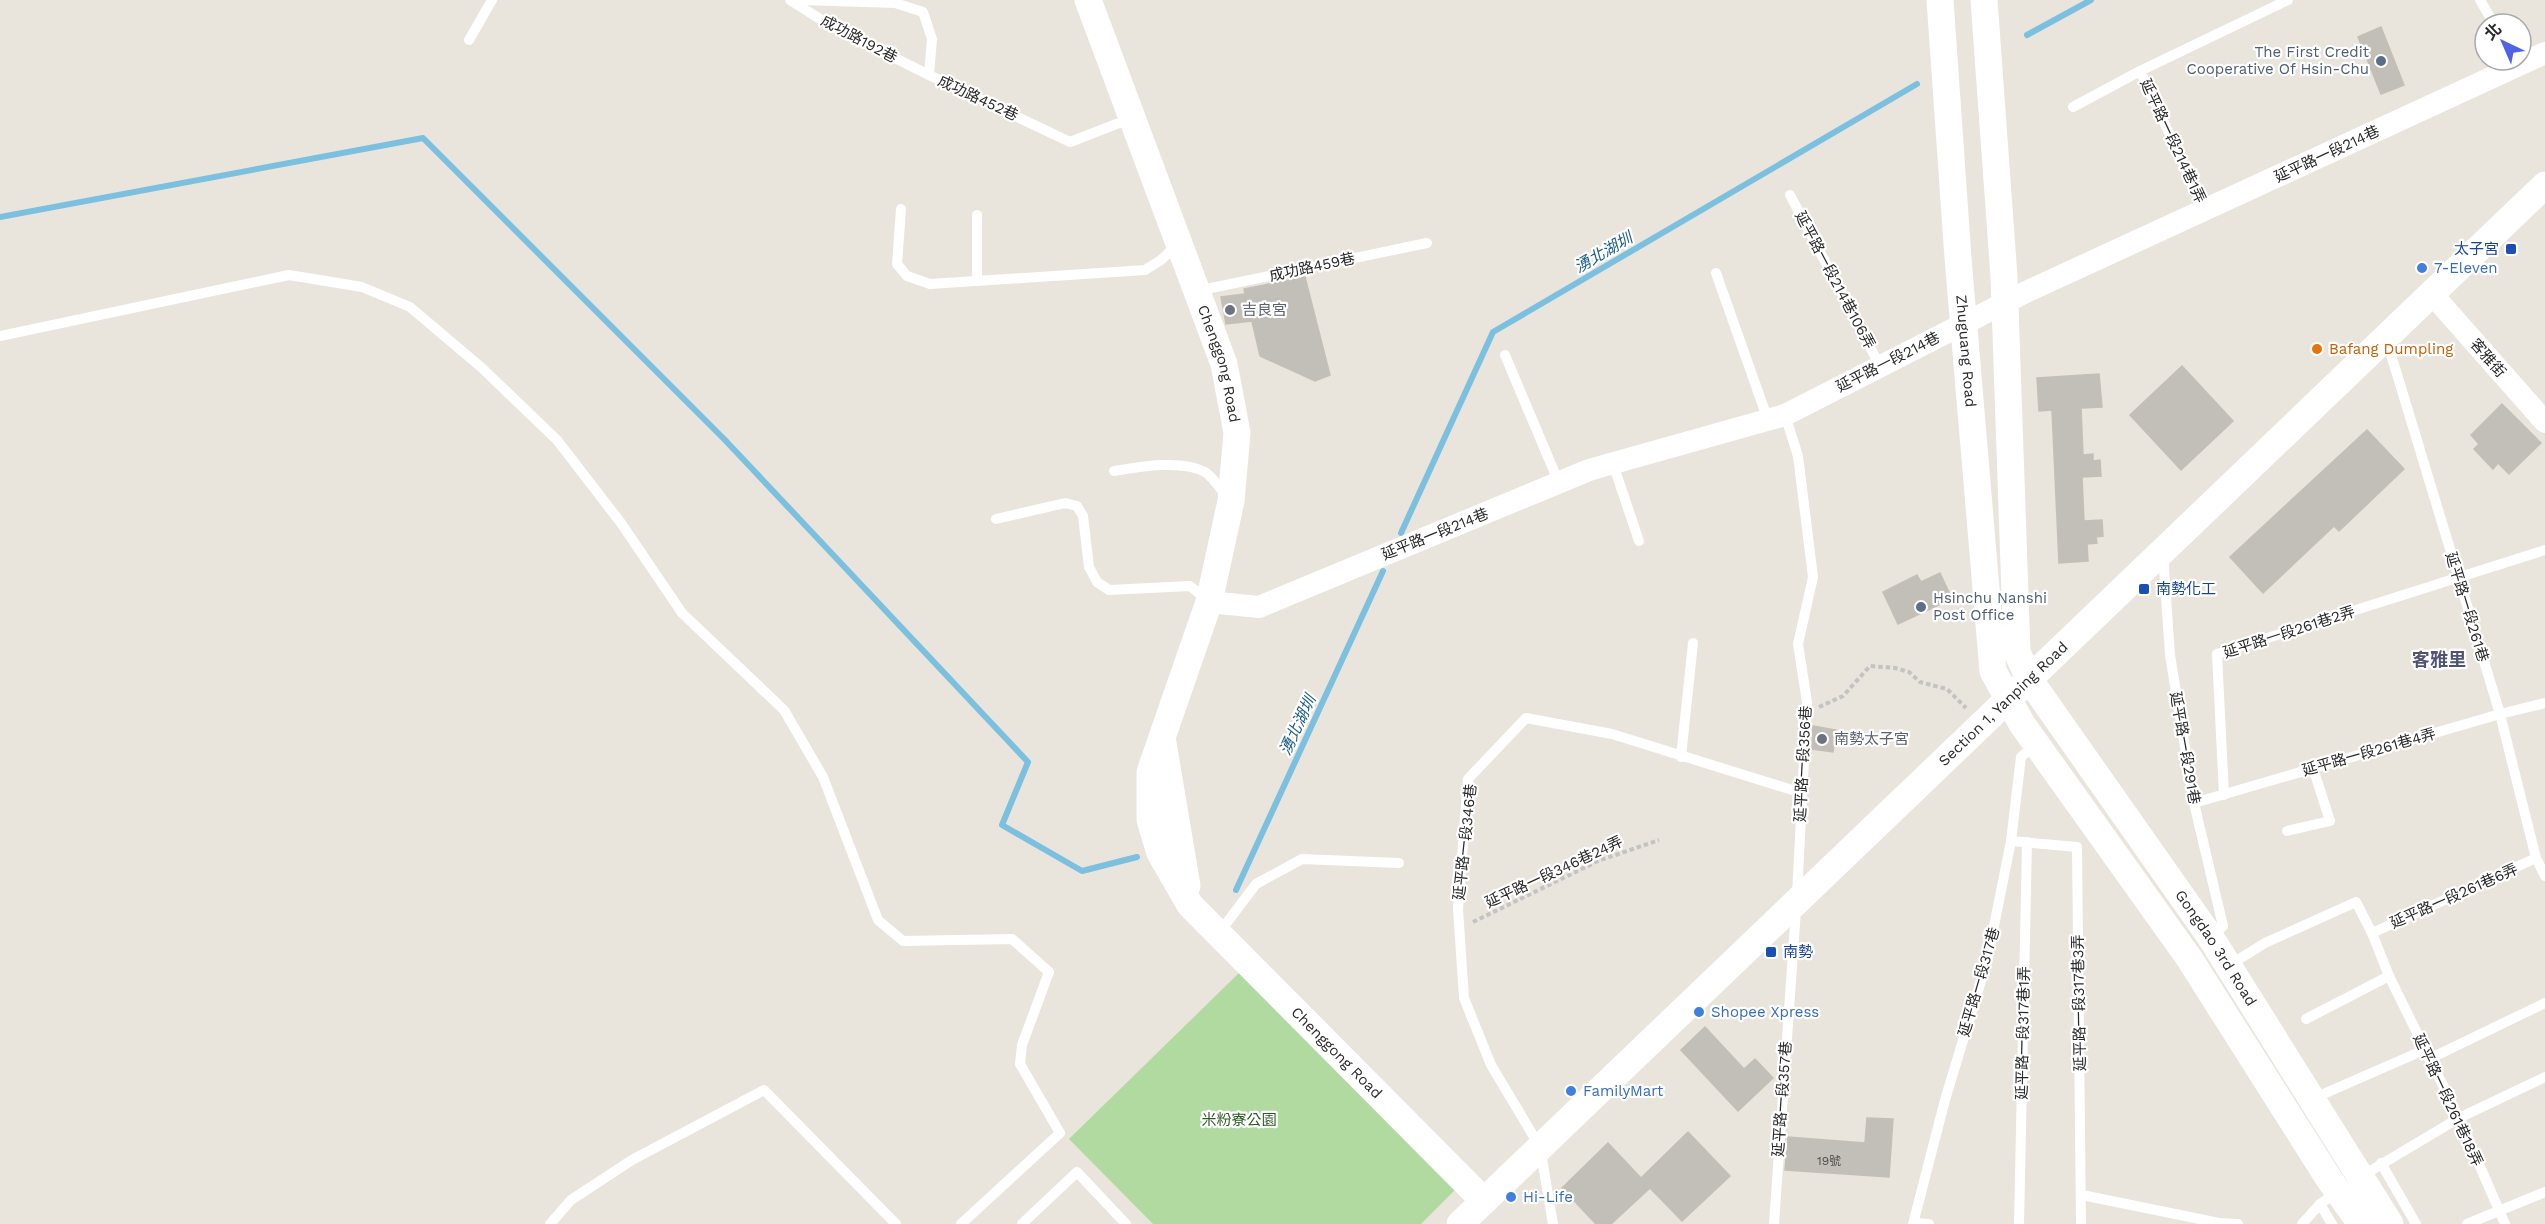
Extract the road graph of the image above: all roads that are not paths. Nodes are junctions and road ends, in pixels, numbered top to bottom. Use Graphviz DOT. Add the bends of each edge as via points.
graph roads {
  1 [pos="492,0"];
  2 [pos="790,0"];
  3 [pos="801,0"];
  4 [pos="1088,0"];
  5 [pos="1940,0"];
  6 [pos="1984,0"];
  7 [pos="2288,0"];
  8 [pos="469,40"];
  9 [pos="2140,71"];
  10 [pos="2496,72"];
  11 [pos="929,75"];
  12 [pos="2073,107"];
  13 [pos="1132,118"];
  14 [pos="2545,185"];
  15 [pos="1790,195"];
  16 [pos="901,209"];
  17 [pos="2205,210"];
  18 [pos="977,215"];
  19 [pos="1179,243"];
  20 [pos="1427,243"];
  21 [pos="1716,273"];
  22 [pos="976,281"];
  23 [pos="1197,291"];
  24 [pos="2432,294"];
  25 [pos="2004,303"];
  26 [pos="1965,322"];
  27 [pos="0,336"];
  28 [pos="2386,338"];
  29 [pos="1505,355"];
  30 [pos="1880,366"];
  31 [pos="1777,417"];
  32 [pos="2545,422"];
  33 [pos="1612,464"];
  34 [pos="1114,471"];
  35 [pos="1559,483"];
  36 [pos="1231,501"];
  37 [pos="996,519"];
  38 [pos="1639,541"];
  39 [pos="2545,550"];
  40 [pos="2163,551"];
  41 [pos="2458,576"];
  42 [pos="1209,602"];
  43 [pos="1693,643"];
  44 [pos="2029,679"];
  45 [pos="2008,700"];
  46 [pos="2545,703"];
  47 [pos="2499,714"];
  48 [pos="2037,743"];
  49 [pos="1681,757"];
  50 [pos="2313,768"];
  51 [pos="1802,793"];
  52 [pos="2224,795"];
  53 [pos="2194,803"];
  54 [pos="2099,828"];
  55 [pos="2287,831"];
  56 [pos="2011,841"];
  57 [pos="2028,842"];
  58 [pos="2077,847"];
  59 [pos="2536,858"];
  60 [pos="1400,863"];
  61 [pos="2545,876"];
  62 [pos="1796,902"];
  63 [pos="1219,933"];
  64 [pos="2372,933"];
  65 [pos="2211,938"];
  66 [pos="2228,966"];
  67 [pos="2389,976"];
  68 [pos="2545,1003"];
  69 [pos="2306,1019"];
  70 [pos="2427,1054"];
  71 [pos="2545,1077"];
  72 [pos="2312,1099"];
  73 [pos="2459,1118"];
  74 [pos="1540,1147"];
  75 [pos="2350,1184"];
  76 [pos="2545,1192"];
  77 [pos="2082,1195"];
  78 [pos="1484,1201"];
  79 [pos="2499,1212"];
  80 [pos="1914,1223"];
  81 [pos="550,1224"];
  82 [pos="897,1224"];
  83 [pos="961,1224"];
  84 [pos="1022,1224"];
  85 [pos="1126,1224"];
  86 [pos="1460,1224"];
  87 [pos="1553,1224"];
  88 [pos="1774,1224"];
  89 [pos="1929,1224"];
  90 [pos="2019,1224"];
  91 [pos="2081,1224"];
  92 [pos="2219,1224"];
  93 [pos="2238,1224"];
  94 [pos="2302,1224"];
  95 [pos="2332,1224"];
  96 [pos="2361,1224"];
  97 [pos="2390,1224"];
  98 [pos="2416,1224"];
  99 [pos="2467,1224"];
  100 [pos="2505,1224"];
  1 -- 8 [label="lane"];
  2 -- 11 [label="lane, 成功路192巷" via="831,26"];
  3 -- 11 [label="lane, 成功路452巷" via="896,3 923,12 932,39"];
  4 -- 13 [label="street, Chenggong Road"];
  5 -- 26 [label="street, Zhuguang Road"];
  6 -- 25 [label="street"];
  7 -- 9 [label="lane"];
  9 -- 12 [label="lane"];
  9 -- 17 [label="lane, 延平路一段214巷1弄"];
  10 -- 17 [label="street, 延平路一段214巷"];
  11 -- 13 [label="lane, 成功路452巷" via="1070,142"];
  13 -- 19 [label="street, Chenggong Road"];
  14 -- 24 [label="street, Section 1, Yanping Road"];
  15 -- 30 [label="lane, 延平路一段214巷106弄"];
  16 -- 22 [label="lane" via="897,264 907,276 930,284"];
  17 -- 25 [label="street, 延平路一段214巷"];
  18 -- 22 [label="lane"];
  19 -- 22 [label="lane" via="1146,270"];
  19 -- 23 [label="street, Chenggong Road"];
  20 -- 23 [label="lane, 成功路459巷"];
  21 -- 31 [label="lane, 延平路一段356巷"];
  23 -- 36 [label="street, Chenggong Road" via="1224,364 1237,433"];
  24 -- 28 [label="street, Section 1, Yanping Road"];
  24 -- 32 [label="street, 客雅街"];
  25 -- 26 [label="street, 延平路一段214巷"];
  25 -- 44 [label="street" via="2017,652"];
  26 -- 30 [label="street, 延平路一段214巷"];
  26 -- 45 [label="street, Zhuguang Road" via="1993,671"];
  27 -- 83 [label="lane" via="289,275 362,287 410,307 482,368 557,440 621,523 682,613 784,710 823,777 878,920 903,941 1012,939 1049,972 1022,1045 1020,1064 1060,1132"];
  28 -- 40 [label="street, Section 1, Yanping Road"];
  28 -- 41 [label="lane, 延平路一段261巷"];
  29 -- 35 [label="lane"];
  30 -- 31 [label="street, 延平路一段214巷"];
  31 -- 33 [label="street, 延平路一段214巷"];
  31 -- 51 [label="lane, 延平路一段356巷" via="1798,456 1813,577 1798,644 1806,709"];
  33 -- 35 [label="street, 延平路一段214巷"];
  33 -- 38 [label="lane"];
  34 -- 36 [label="lane" via="1187,467 1205,472"];
  35 -- 42 [label="street, 延平路一段214巷" via="1259,607"];
  36 -- 42 [label="street, Chenggong Road"];
  37 -- 42 [label="lane" via="1065,503 1077,506 1083,516 1089,567 1096,582 1109,590 1190,586"];
  39 -- 41 [label="lane"];
  40 -- 44 [label="street, Section 1, Yanping Road"];
  40 -- 53 [label="lane, 延平路一段291巷" via="2170,656"];
  41 -- 47 [label="lane, 延平路一段261巷"];
  41 -- 52 [label="lane, 延平路一段261巷2弄" via="2217,654"];
  42 -- 63 [label="street, Chenggong Road" via="1163,738 1190,905"];
  43 -- 49 [label="lane"];
  44 -- 45 [label="street, Section 1, Yanping Road"];
  44 -- 65 [label="street, Gongdao 3rd Road"];
  45 -- 48 [label="street, Gongdao 3rd Road"];
  45 -- 62 [label="street, Section 1, Yanping Road"];
  46 -- 47 [label="lane, 延平路一段261巷4弄"];
  47 -- 50 [label="lane, 延平路一段261巷4弄"];
  47 -- 59 [label="lane, 延平路一段261巷"];
  48 -- 54 [label="street, Gongdao 3rd Road"];
  48 -- 56 [label="lane, 延平路一段317巷" via="2021,757"];
  49 -- 51 [label="lane, 延平路一段346巷"];
  49 -- 74 [label="lane, 延平路一段346巷" via="1612,734 1526,718 1468,779 1459,929 1464,998 1491,1065"];
  50 -- 52 [label="lane, 延平路一段261巷4弄"];
  50 -- 55 [label="lane" via="2330,821"];
  51 -- 62 [label="lane, 延平路一段356巷"];
  52 -- 53 [label="lane, 延平路一段261巷4弄"];
  53 -- 65 [label="lane, 延平路一段291巷" via="2223,926"];
  54 -- 58 [label="lane"];
  54 -- 75 [label="street, Gongdao 3rd Road"];
  56 -- 57 [label="lane"];
  56 -- 80 [label="lane, 延平路一段317巷" via="1987,961 1945,1100"];
  57 -- 58 [label="lane"];
  57 -- 90 [label="lane, 延平路一段317巷1弄"];
  58 -- 77 [label="lane, 延平路一段317巷3弄"];
  59 -- 61 [label="lane, 延平路一段261巷"];
  59 -- 64 [label="lane, 延平路一段261巷6弄"];
  60 -- 63 [label="lane" via="1302,859 1257,885"];
  62 -- 74 [label="street, Section 1, Yanping Road"];
  62 -- 88 [label="lane, 延平路一段357巷"];
  63 -- 78 [label="street, Chenggong Road"];
  64 -- 66 [label="lane, 延平路一段261巷6弄" via="2356,902 2265,943"];
  64 -- 67 [label="lane, 延平路一段261巷6弄"];
  65 -- 66 [label="street, Gongdao 3rd Road"];
  66 -- 72 [label="street, Gongdao 3rd Road"];
  67 -- 69 [label="lane"];
  67 -- 70 [label="lane, 延平路一段261巷18弄"];
  68 -- 70 [label="lane"];
  70 -- 72 [label="lane"];
  70 -- 73 [label="lane, 延平路一段261巷18弄"];
  71 -- 73 [label="lane"];
  72 -- 75 [label="street, Gongdao 3rd Road"];
  73 -- 75 [label="lane"];
  73 -- 79 [label="lane, 延平路一段261巷18弄"];
  74 -- 78 [label="street, Section 1, Yanping Road"];
  74 -- 87 [label="lane"];
  75 -- 94 [label="lane"];
  75 -- 95 [label="lane"];
  75 -- 96 [label="street, Gongdao 3rd Road"];
  75 -- 97 [label="street, Gongdao 3rd Road"];
  75 -- 98 [label="lane"];
  76 -- 79 [label="lane"];
  77 -- 91 [label="lane, 延平路一段317巷3弄"];
  77 -- 92 [label="lane"];
  78 -- 86 [label="street, Section 1, Yanping Road"];
  79 -- 99 [label="lane"];
  79 -- 100 [label="lane, 延平路一段261巷18弄"];
  80 -- 89 [label="lane"];
  81 -- 82 [label="lane" via="571,1200 632,1160 765,1090"];
  84 -- 85 [label="lane" via="1077,1172"];
  92 -- 93 [label="lane"];
}
